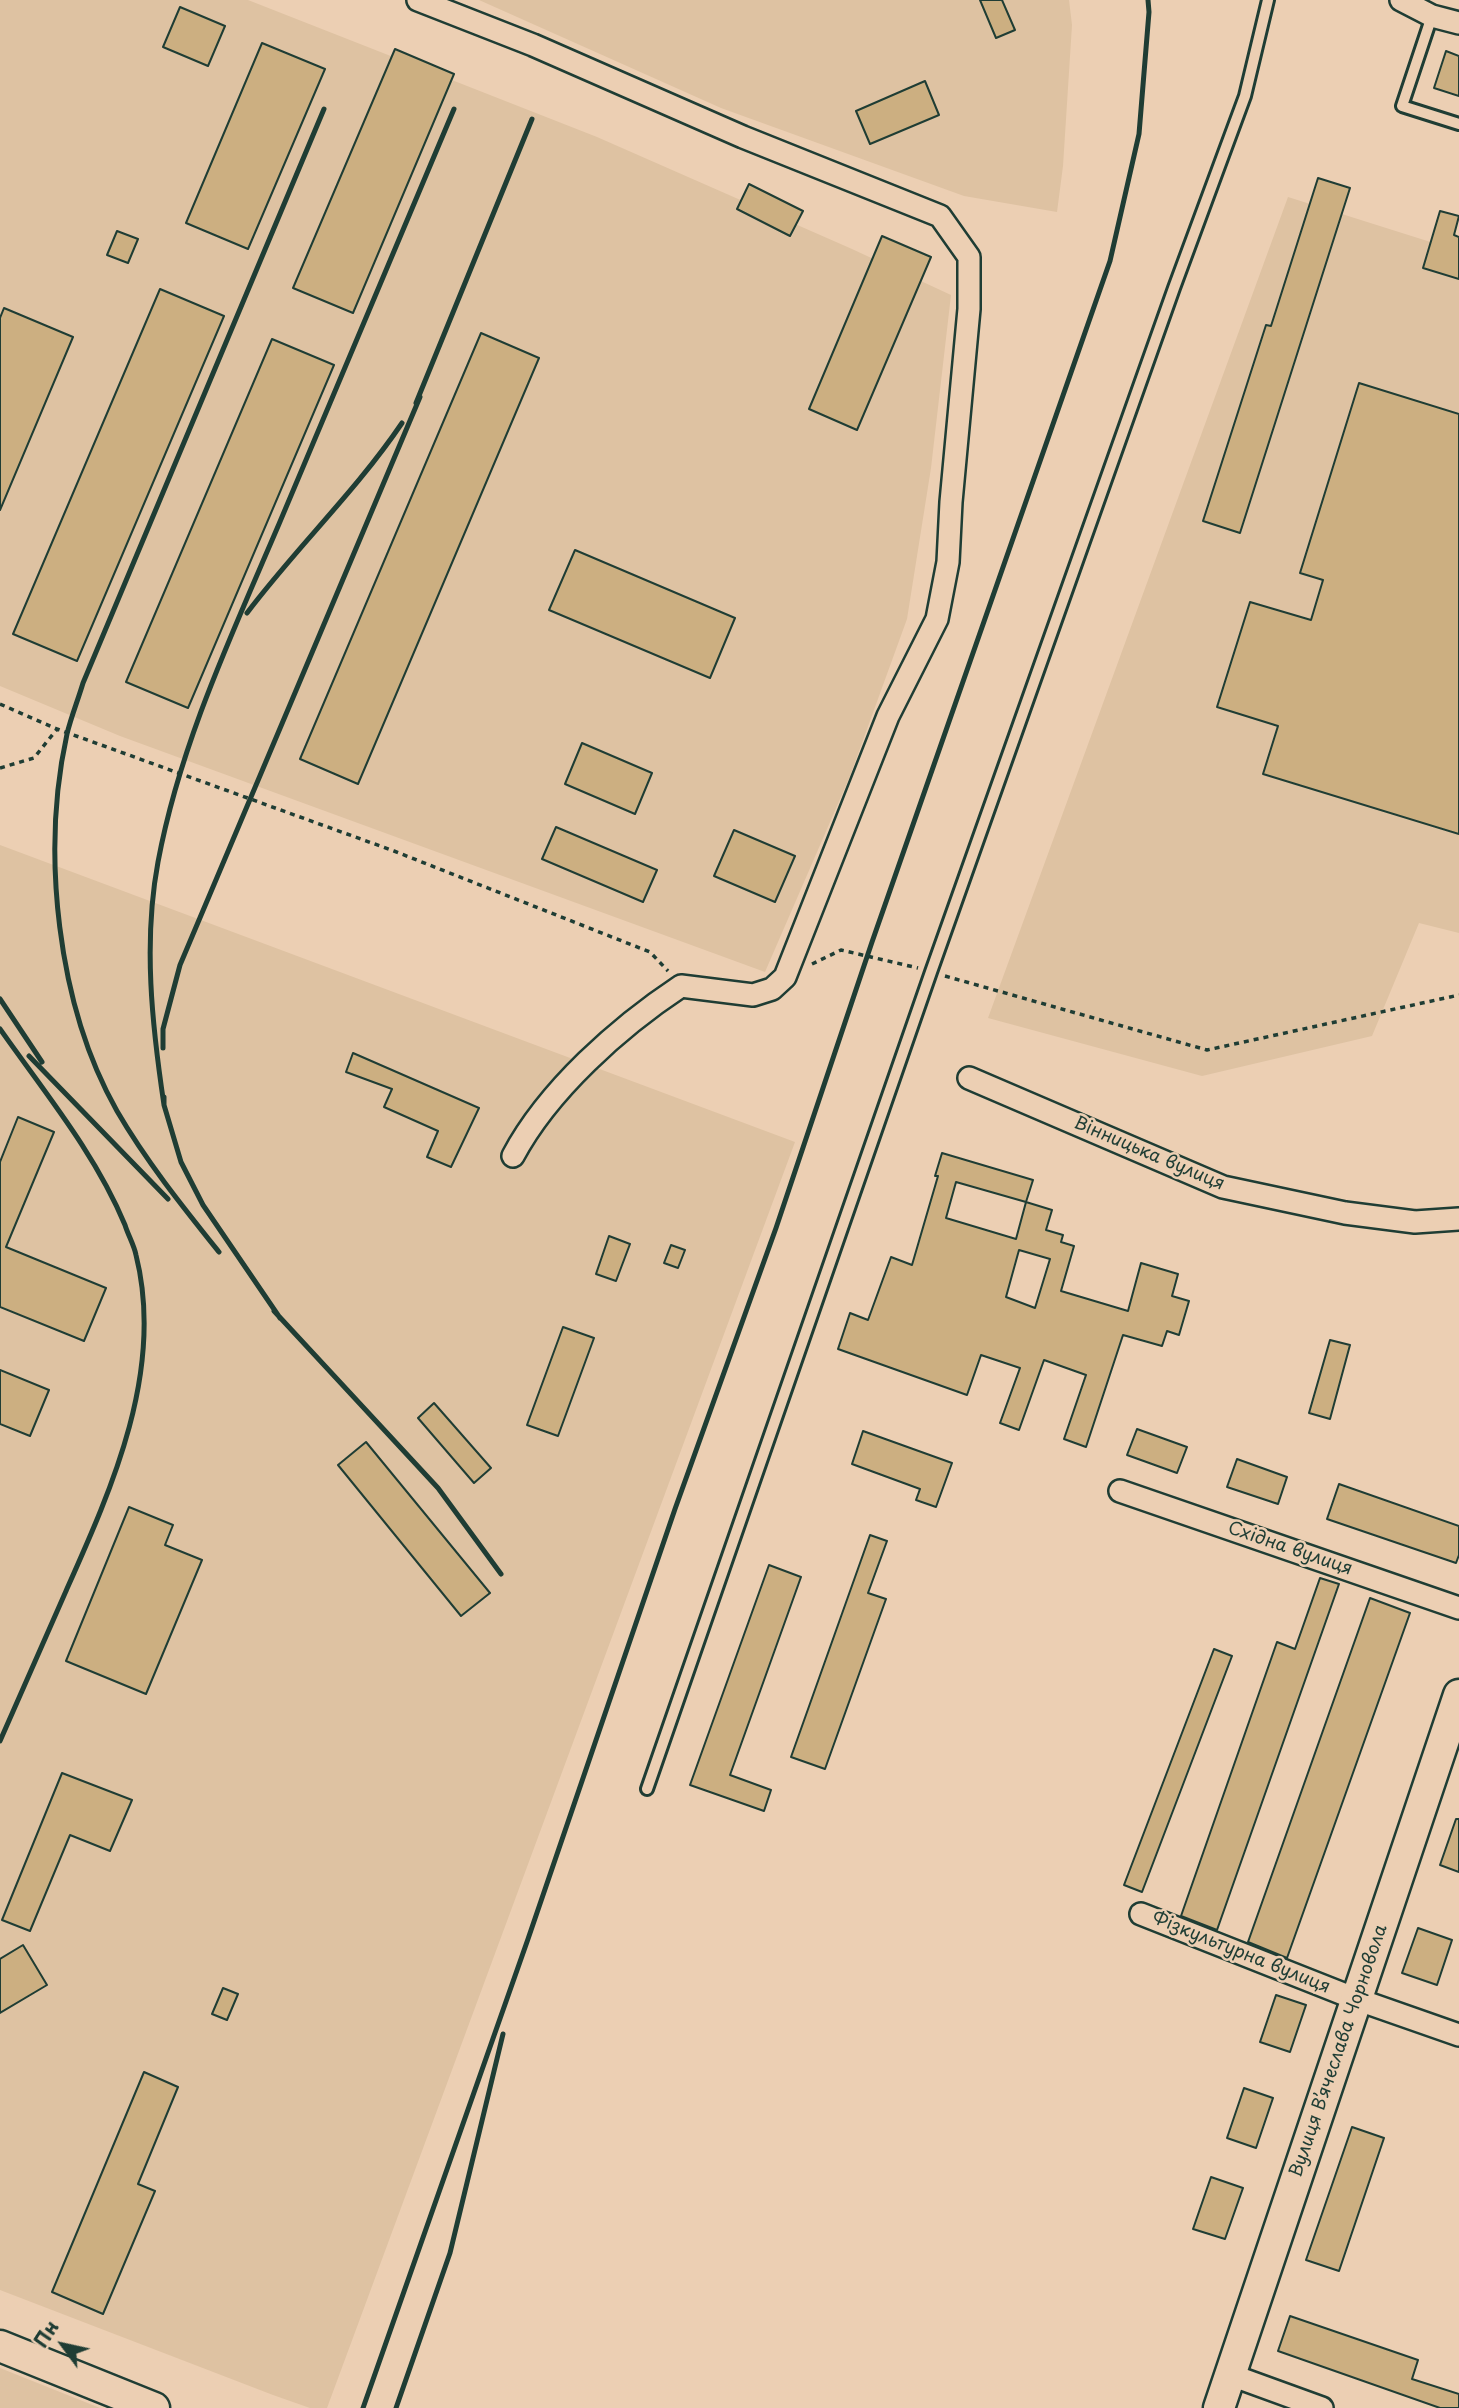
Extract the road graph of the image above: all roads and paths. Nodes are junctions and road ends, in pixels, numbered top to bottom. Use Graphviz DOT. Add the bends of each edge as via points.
graph roads {
  1 [pos="418,0"];
  2 [pos="1268,0"];
  3 [pos="1401,0"];
  4 [pos="1432,16"];
  5 [pos="1459,23"];
  6 [pos="1459,124"];
  7 [pos="0,704"];
  8 [pos="57,729"];
  9 [pos="0,768"];
  10 [pos="931,972"];
  11 [pos="785,977"];
  12 [pos="681,986"];
  13 [pos="1459,995"];
  14 [pos="969,1078"];
  15 [pos="513,1156"];
  16 [pos="1459,1219"];
  17 [pos="1120,1491"];
  18 [pos="1459,1608"];
  19 [pos="1459,1695"];
  20 [pos="647,1789"];
  21 [pos="1142,1914"];
  22 [pos="1356,1998"];
  23 [pos="1459,2035"];
  24 [pos="0,2346"];
  25 [pos="1231,2375"];
  26 [pos="153,2408"];
  27 [pos="1219,2408"];
  28 [pos="1322,2408"];
  1 -- 11 [label="street" via="940,216 969,257 969,309 948,562 937,619 888,716"];
  2 -- 10 [label="lane" via="1245,96"];
  3 -- 4 [label="street"];
  4 -- 5 [label="street"];
  4 -- 6 [label="lane" via="1402,106"];
  7 -- 8 [label="path"];
  8 -- 9 [label="path" via="34,758"];
  8 -- 12 [label="path" via="394,851 650,952"];
  10 -- 11 [label="path" via="841,950"];
  10 -- 13 [label="path" via="1208,1050"];
  10 -- 20 [label="lane"];
  11 -- 12 [label="street" via="772,989 753,995"];
  12 -- 15 [label="street" via="644,1010 583,1065 525,1133"];
  14 -- 16 [label="street, Вінницька вулиця" via="1223,1186 1345,1213 1415,1222"];
  17 -- 18 [label="street, Східна вулиця"];
  19 -- 22 [label="street, Вулиця Вʼячеслава Чорновола"];
  21 -- 22 [label="street, Фізкультурна вулиця"];
  22 -- 23 [label="street, Фізкультурна вулиця"];
  22 -- 25 [label="street, Вулиця Вʼячеслава Чорновола"];
  24 -- 26 [label="street"];
  25 -- 27 [label="street, Вулиця Вʼячеслава Чорновола"];
  25 -- 28 [label="street"];
}
